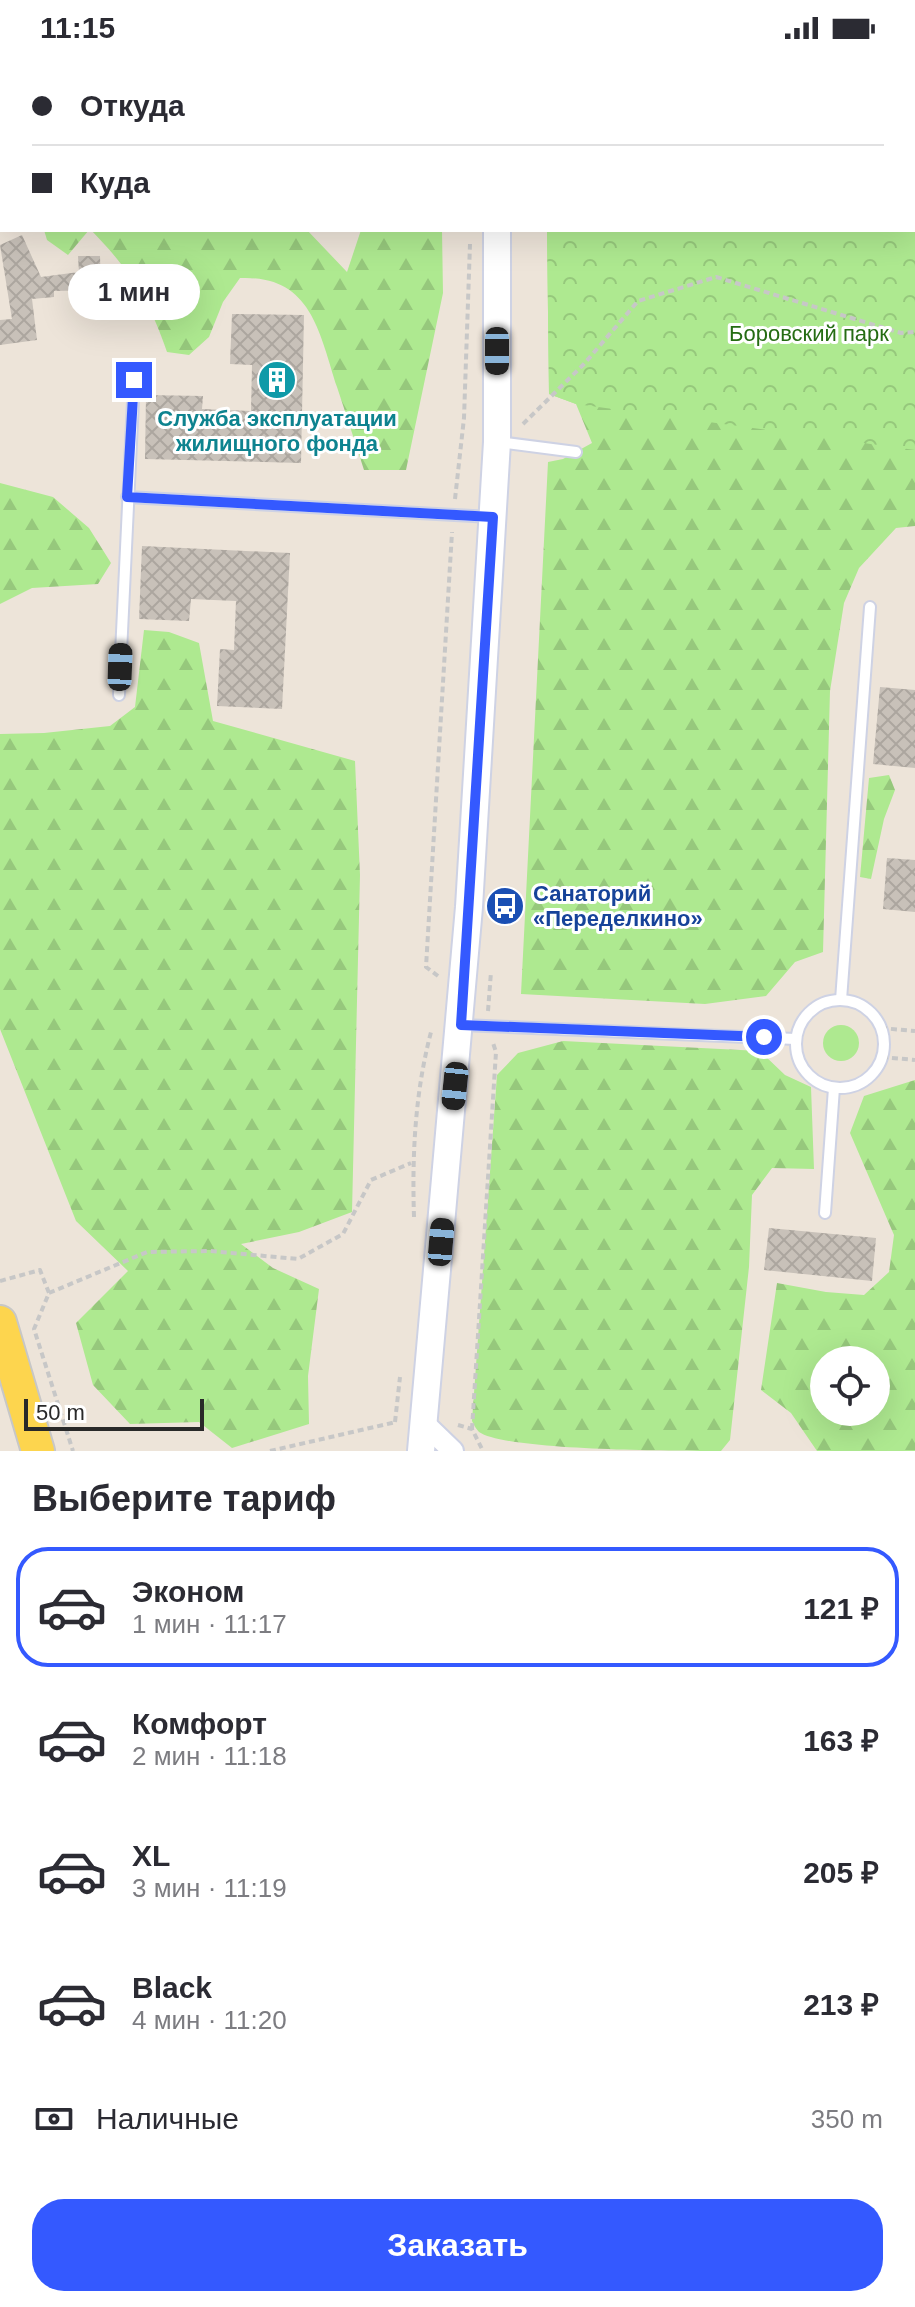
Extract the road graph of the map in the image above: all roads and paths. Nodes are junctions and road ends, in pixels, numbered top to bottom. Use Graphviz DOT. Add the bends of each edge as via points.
graph roads {
  1 [pos="470,232"];
  2 [pos="497,232"];
  3 [pos="915,332"];
  4 [pos="134,380"];
  5 [pos="508,435"];
  6 [pos="576,452"];
  7 [pos="127,497"];
  8 [pos="453,514"];
  9 [pos="493,517"];
  10 [pos="870,607"];
  11 [pos="119,695"];
  12 [pos="444,981"];
  13 [pos="841,1000"];
  14 [pos="461,1025"];
  15 [pos="432,1027"];
  16 [pos="881,1028"];
  17 [pos="915,1031"];
  18 [pos="795,1039"];
  19 [pos="882,1057"];
  20 [pos="915,1060"];
  21 [pos="834,1088"];
  22 [pos="412,1163"];
  23 [pos="825,1213"];
  24 [pos="415,1232"];
  25 [pos="0,1281"];
  26 [pos="49,1293"];
  27 [pos="0,1322"];
  28 [pos="402,1363"];
  29 [pos="425,1420"];
  30 [pos="395,1422"];
  31 [pos="38,1451"];
  32 [pos="73,1451"];
  33 [pos="270,1451"];
  34 [pos="423,1451"];
  35 [pos="453,1451"];
  36 [pos="483,1451"];
  1 -- 8 [label="path" via="464,418"];
  2 -- 5 [label="street"];
  3 -- 5 [label="path" via="901,333 716,277 638,301 584,364"];
  4 -- 7 [label="lane"];
  5 -- 6 [label="lane"];
  5 -- 9 [label="street"];
  7 -- 8 [label="lane"];
  7 -- 11 [label="lane"];
  8 -- 9 [label="lane"];
  8 -- 12 [label="path" via="426,967"];
  9 -- 14 [label="street"];
  10 -- 13 [label="lane"];
  13 -- 16 [label="lane" via="862,1006"];
  13 -- 18 [label="lane" via="808,1013"];
  14 -- 18 [label="lane"];
  14 -- 29 [label="street"];
  15 -- 22 [label="path" via="421,1071"];
  16 -- 17 [label="path"];
  16 -- 19 [label="lane"];
  18 -- 21 [label="lane" via="801,1067"];
  19 -- 20 [label="path"];
  19 -- 21 [label="lane" via="865,1081"];
  21 -- 23 [label="lane"];
  22 -- 24 [label="path"];
  22 -- 26 [label="path" via="371,1180 343,1234 298,1259 147,1252"];
  25 -- 26 [label="path" via="40,1270"];
  26 -- 32 [label="path" via="34,1329"];
  27 -- 31 [label="main road"];
  28 -- 30 [label="path"];
  29 -- 30 [label="path"];
  29 -- 34 [label="street"];
  29 -- 35 [label="street"];
  29 -- 36 [label="path" via="472,1429"];
  30 -- 33 [label="path"];
}
